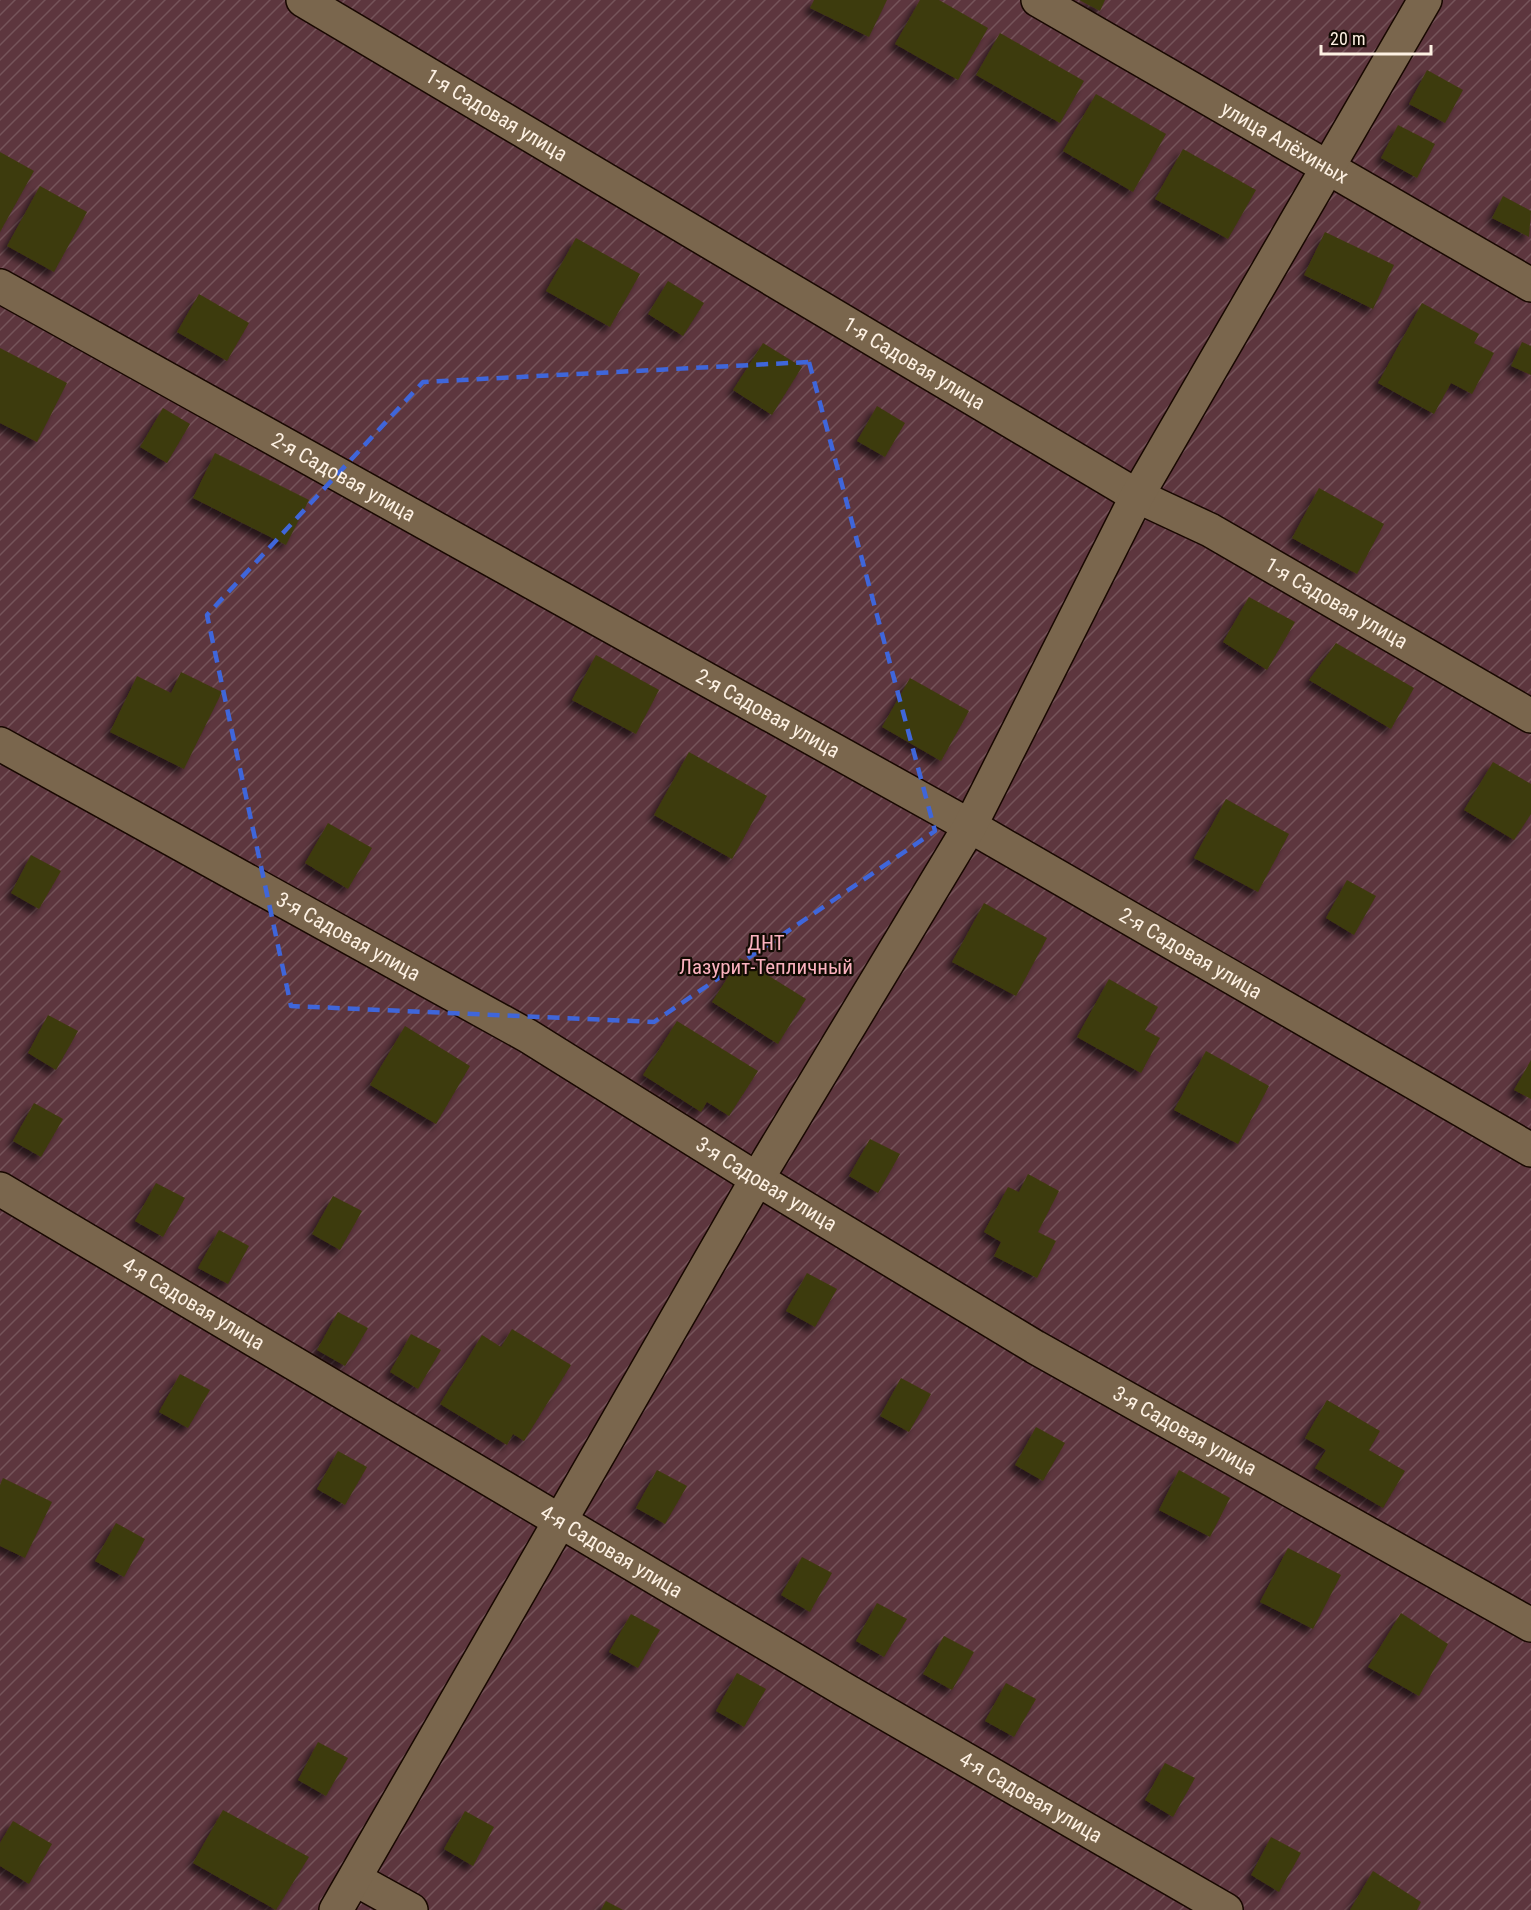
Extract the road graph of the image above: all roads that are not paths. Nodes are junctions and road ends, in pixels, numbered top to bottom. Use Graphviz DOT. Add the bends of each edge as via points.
graph roads {
  1 [pos="303,0"];
  2 [pos="1038,0"];
  3 [pos="1425,0"];
  4 [pos="1329,168"];
  5 [pos="1531,285"];
  6 [pos="0,286"];
  7 [pos="1137,496"];
  8 [pos="1531,716"];
  9 [pos="0,744"];
  10 [pos="970,826"];
  11 [pos="1531,1150"];
  12 [pos="757,1179"];
  13 [pos="0,1189"];
  14 [pos="560,1519"];
  15 [pos="1531,1625"];
  16 [pos="355,1879"];
  17 [pos="336,1910"];
  18 [pos="411,1910"];
  19 [pos="1226,1910"];
  1 -- 7 [label="street, 1-я Садовая улица"];
  2 -- 4 [label="street, улица Алёхиных"];
  3 -- 4 [label="street"];
  4 -- 5 [label="street, улица Алёхиных"];
  4 -- 7 [label="street"];
  6 -- 10 [label="street, 2-я Садовая улица"];
  7 -- 8 [label="street, 1-я Садовая улица" via="1210,530"];
  7 -- 10 [label="street"];
  9 -- 12 [label="street, 3-я Садовая улица" via="528,1036"];
  10 -- 11 [label="street, 2-я Садовая улица"];
  10 -- 12 [label="street"];
  12 -- 14 [label="street"];
  12 -- 15 [label="street, 3-я Садовая улица" via="1035,1347"];
  13 -- 14 [label="street, 4-я Садовая улица"];
  14 -- 16 [label="street"];
  14 -- 19 [label="street, 4-я Садовая улица" via="855,1696"];
  16 -- 17 [label="street"];
  16 -- 18 [label="street"];
}
